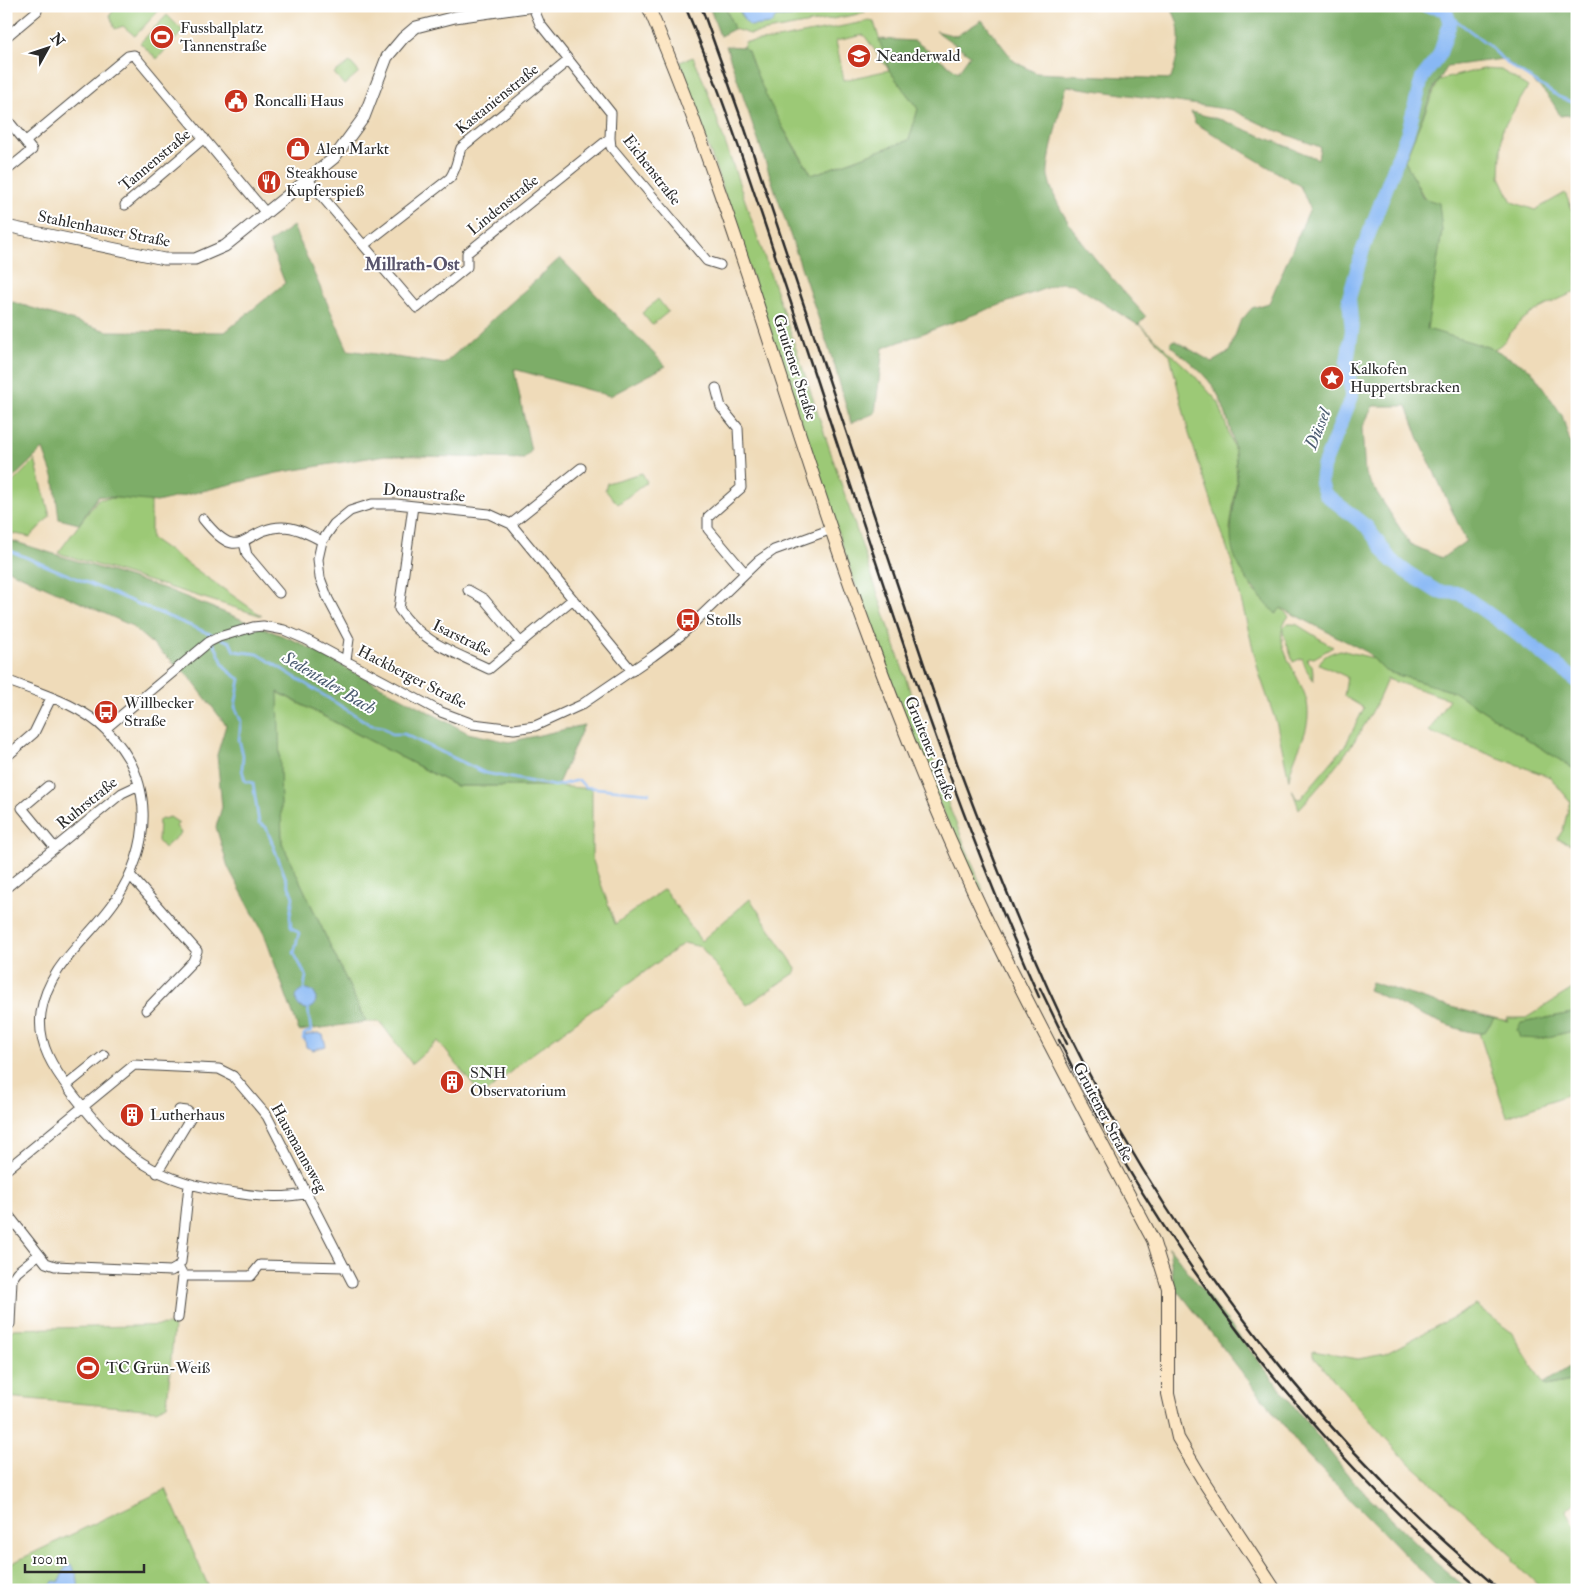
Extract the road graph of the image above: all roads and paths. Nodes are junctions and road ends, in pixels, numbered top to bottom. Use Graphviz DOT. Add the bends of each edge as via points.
graph roads {
  1 [pos="534,6"];
  2 [pos="648,6"];
  3 [pos="485,10"];
  4 [pos="37,11"];
  5 [pos="6,37"];
  6 [pos="568,60"];
  7 [pos="6,118"];
  8 [pos="204,138"];
  9 [pos="610,138"];
  10 [pos="26,142"];
  11 [pos="6,171"];
  12 [pos="307,179"];
  13 [pos="125,205"];
  14 [pos="266,213"];
  15 [pos="6,226"];
  16 [pos="364,245"];
  17 [pos="720,265"];
  18 [pos="716,388"];
  19 [pos="581,468"];
  20 [pos="413,506"];
  21 [pos="203,519"];
  22 [pos="511,524"];
  23 [pos="832,529"];
  24 [pos="322,541"];
  25 [pos="244,543"];
  26 [pos="745,573"];
  27 [pos="468,590"];
  28 [pos="279,593"];
  29 [pos="573,599"];
  30 [pos="521,642"];
  31 [pos="346,660"];
  32 [pos="632,671"];
  33 [pos="6,680"];
  34 [pos="51,698"];
  35 [pos="105,729"];
  36 [pos="6,757"];
  37 [pos="139,785"];
  38 [pos="48,786"];
  39 [pos="55,848"];
  40 [pos="130,875"];
  41 [pos="6,888"];
  42 [pos="146,1010"];
  43 [pos="104,1055"];
  44 [pos="67,1085"];
  45 [pos="83,1106"];
  46 [pos="179,1110"];
  47 [pos="6,1170"];
  48 [pos="157,1173"];
  49 [pos="189,1185"];
  50 [pos="308,1192"];
  51 [pos="6,1212"];
  52 [pos="39,1254"];
  53 [pos="178,1267"];
  54 [pos="345,1267"];
  55 [pos="183,1276"];
  56 [pos="352,1282"];
  57 [pos="178,1318"];
  58 [pos="10,1324"];
  59 [pos="1275,1590"];
  1 -- 3 [label="street, Stahlenhauser Straße"];
  1 -- 6 [label="street, Eichenstraße" via="540,24"];
  2 -- 23 [label="main road, Gruitener Straße" via="694,118"];
  3 -- 12 [label="street, Stahlenhauser Straße" via="433,21 416,27 403,38 387,57 364,117 348,141 334,158"];
  4 -- 5 [label="street"];
  6 -- 9 [label="street, Eichenstraße" via="611,113"];
  6 -- 16 [label="street, Kastanienstraße" via="461,148 457,168 450,178"];
  7 -- 10 [label="street"];
  8 -- 10 [label="street, Tannenstraße" via="134,56 128,56"];
  8 -- 13 [label="street, Tannenstraße"];
  8 -- 14 [label="street, Tannenstraße"];
  9 -- 16 [label="street, Lindenstraße" via="468,253 467,267 417,308"];
  9 -- 17 [label="street, Eichenstraße" via="612,147 707,261"];
  10 -- 11 [label="street" via="32,150"];
  12 -- 14 [label="street, Stahlenhauser Straße"];
  12 -- 16 [label="street, Lindenstraße"];
  14 -- 15 [label="street, Stahlenhauser Straße" via="225,246 195,259 164,259"];
  18 -- 26 [label="street" via="721,407 738,428 741,488 708,517 708,529"];
  19 -- 22 [label="street"];
  20 -- 22 [label="street, Donaustraße" via="489,514"];
  20 -- 24 [label="street, Donaustraße" via="372,504 350,512 334,524"];
  20 -- 30 [label="street, Isarstraße" via="399,609 409,623 422,636 489,669"];
  21 -- 25 [label="street" via="216,536 228,542"];
  22 -- 29 [label="street, Donaustraße"];
  23 -- 26 [label="street, Hackberger Straße" via="774,550"];
  23 -- 59 [label="main road, Gruitener Straße" via="913,752 982,909 1156,1247 1168,1288 1168,1376 1171,1414 1178,1438"];
  24 -- 25 [label="street" via="301,530 282,528 256,534"];
  24 -- 31 [label="street" via="318,559 320,578 349,639"];
  25 -- 28 [label="street" via="248,555"];
  26 -- 32 [label="street, Hackberger Straße" via="680,636"];
  27 -- 30 [label="street" via="484,599"];
  29 -- 30 [label="street, Isarstraße"];
  29 -- 32 [label="street, Donaustraße"];
  31 -- 32 [label="street, Hackberger Straße" via="442,712 473,724 514,729 535,726 560,716"];
  31 -- 35 [label="street, Hackberger Straße" via="284,630 253,627 231,632 209,642"];
  33 -- 34 [label="street"];
  34 -- 35 [label="street"];
  34 -- 36 [label="street" via="34,733"];
  35 -- 37 [label="street" via="125,753"];
  37 -- 39 [label="street, Ruhrstraße" via="129,788"];
  37 -- 40 [label="street" via="143,828 139,854"];
  38 -- 39 [label="street, Ruhrstraße" via="22,808"];
  39 -- 41 [label="street, Ruhrstraße"];
  40 -- 42 [label="street" via="197,951 193,961"];
  40 -- 44 [label="street" via="114,903 70,953 44,997 42,1039 51,1063"];
  43 -- 44 [label="street"];
  44 -- 45 [label="street"];
  45 -- 47 [label="street, Hausmannsweg"];
  45 -- 48 [label="street" via="127,1154"];
  45 -- 50 [label="street, Hausmannsweg" via="134,1065 219,1069 233,1076 267,1116"];
  46 -- 48 [label="street" via="192,1115"];
  48 -- 49 [label="street"];
  49 -- 50 [label="street" via="266,1197 293,1197"];
  49 -- 53 [label="street"];
  50 -- 54 [label="street, Hausmannsweg"];
  51 -- 52 [label="street"];
  52 -- 53 [label="street" via="46,1263 55,1266 171,1271"];
  52 -- 58 [label="street" via="12,1278"];
  53 -- 55 [label="street"];
  54 -- 55 [label="street" via="260,1265 251,1276"];
  54 -- 56 [label="street, Hausmannsweg"];
  55 -- 57 [label="street"];
}
